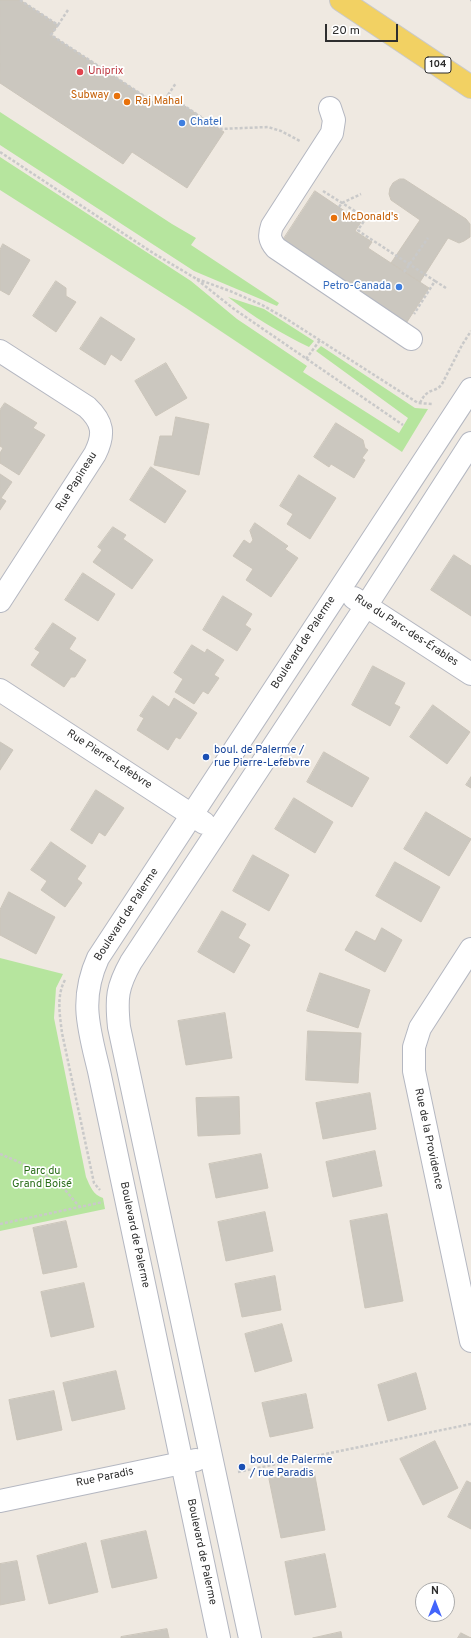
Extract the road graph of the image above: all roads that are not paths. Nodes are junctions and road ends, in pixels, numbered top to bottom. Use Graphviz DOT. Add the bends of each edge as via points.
graph roads {
  1 [pos="341,0"];
  2 [pos="471,87"];
  3 [pos="330,108"];
  4 [pos="411,328"];
  5 [pos="0,351"];
  6 [pos="471,390"];
  7 [pos="471,442"];
  8 [pos="340,589"];
  9 [pos="0,601"];
  10 [pos="366,606"];
  11 [pos="471,674"];
  12 [pos="0,690"];
  13 [pos="192,815"];
  14 [pos="217,831"];
  15 [pos="471,949"];
  16 [pos="471,1341"];
  17 [pos="211,1457"];
  18 [pos="182,1462"];
  19 [pos="0,1501"];
  20 [pos="219,1638"];
  21 [pos="250,1638"];
  1 -- 2 [label="main road, 104"];
  3 -- 4 [label="street" via="334,120 332,133 272,226 269,237 271,243"];
  5 -- 9 [label="street, Rue Papineau" via="87,407 95,414 102,432 101,443 95,454"];
  6 -- 8 [label="street, Boulevard de Palerme"];
  7 -- 10 [label="street"];
  8 -- 10 [label="street, Rue du Parc-des-Érables"];
  8 -- 13 [label="street, Boulevard de Palerme"];
  10 -- 11 [label="street, Rue du Parc-des-Érables"];
  10 -- 14 [label="street"];
  12 -- 13 [label="street, Rue Pierre-Lefebvre"];
  13 -- 14 [label="street, Rue Pierre-Lefebvre"];
  13 -- 18 [label="street, Boulevard de Palerme" via="98,958 89,983 87,1011"];
  14 -- 17 [label="street" via="122,979 117,994 119,1027"];
  15 -- 16 [label="street, Rue de la Providence" via="420,1028 413,1058"];
  17 -- 18 [label="street, Rue Paradis"];
  17 -- 21 [label="street"];
  18 -- 19 [label="street, Rue Paradis"];
  18 -- 20 [label="street, Boulevard de Palerme"];
}
